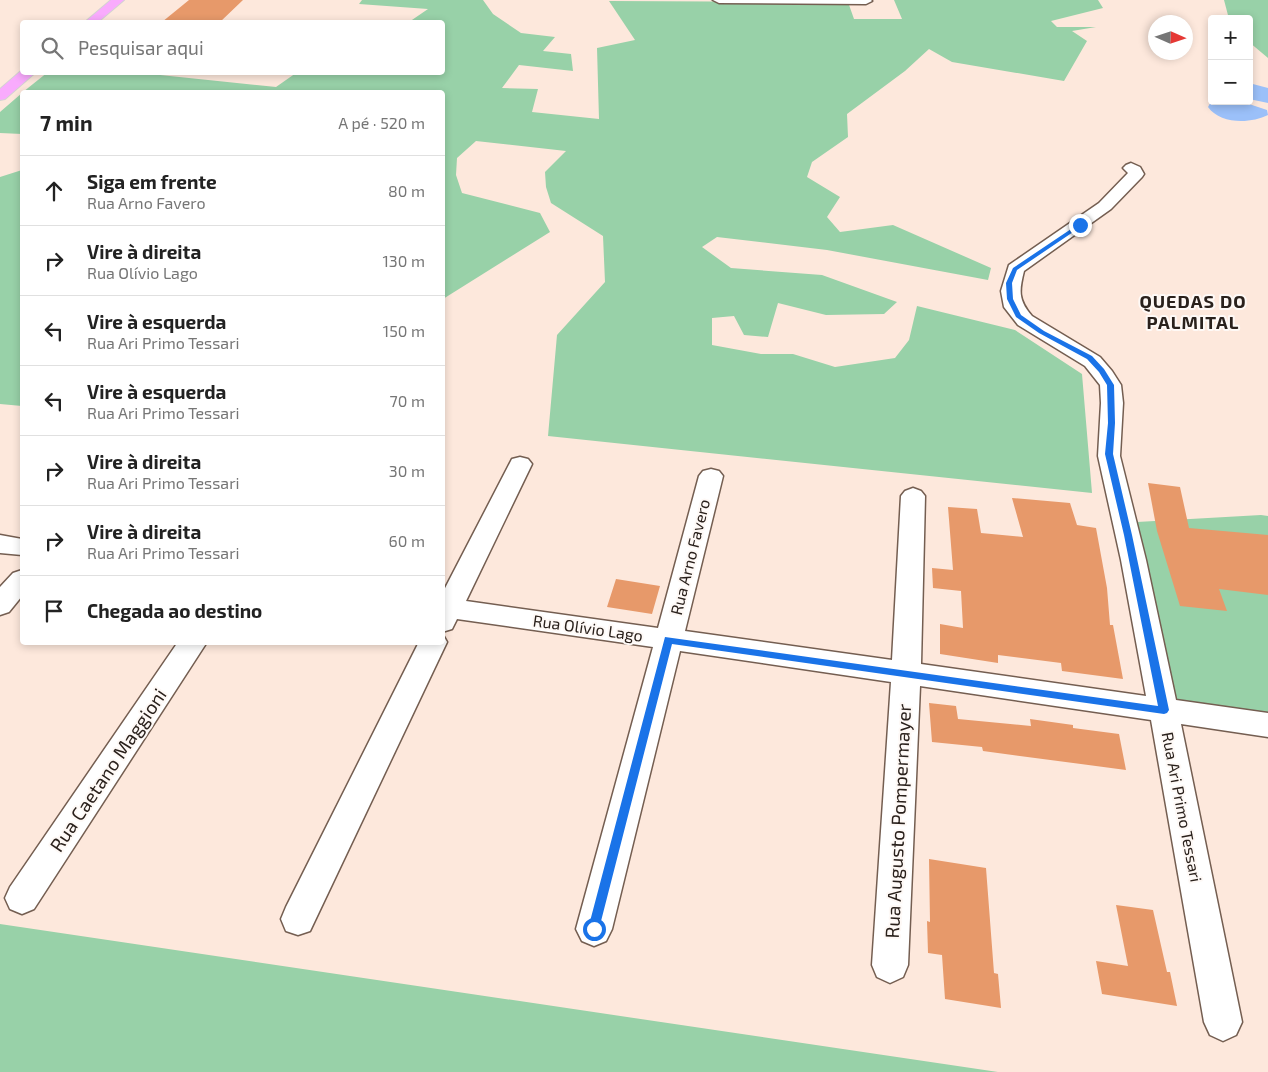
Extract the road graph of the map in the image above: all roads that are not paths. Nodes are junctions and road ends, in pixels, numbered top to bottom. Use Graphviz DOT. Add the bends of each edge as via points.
graph roads {
  1 [pos="118,0"];
  2 [pos="719,0"];
  3 [pos="866,1"];
  4 [pos="93,20"];
  5 [pos="25,75"];
  6 [pos="0,96"];
  7 [pos="1131,168"];
  8 [pos="520,464"];
  9 [pos="711,476"];
  10 [pos="913,496"];
  11 [pos="0,544"];
  12 [pos="20,547"];
  13 [pos="20,581"];
  14 [pos="0,605"];
  15 [pos="445,613"];
  16 [pos="669,640"];
  17 [pos="191,645"];
  18 [pos="432,645"];
  19 [pos="906,674"];
  20 [pos="1164,710"];
  21 [pos="1268,725"];
  22 [pos="22,898"];
  23 [pos="298,918"];
  24 [pos="594,929"];
  25 [pos="890,965"];
  26 [pos="1223,1022"];
  1 -- 4 [label="highway"];
  2 -- 3 [label="street"];
  5 -- 6 [label="highway"];
  7 -- 20 [label="street, Rua Ari Primo Tessari" via="1136,174 1105,206 1015,269 1009,283 1010,299 1019,316 1090,357 1111,385 1109,454"];
  8 -- 15 [label="street"];
  9 -- 16 [label="street, Rua Arno Favero"];
  10 -- 19 [label="street, Rua Augusto Pompermayer"];
  11 -- 12 [label="street"];
  13 -- 14 [label="street"];
  15 -- 16 [label="street, Rua Olívio Lago"];
  16 -- 19 [label="street, Rua Olívio Lago"];
  16 -- 24 [label="street, Rua Arno Favero"];
  17 -- 22 [label="street, Rua Caetano Maggioni"];
  18 -- 23 [label="street"];
  19 -- 20 [label="street, Rua Olívio Lago"];
  19 -- 25 [label="street, Rua Augusto Pompermayer"];
  20 -- 21 [label="street, Rua Olívio Lago"];
  20 -- 26 [label="street, Rua Ari Primo Tessari"];
}
